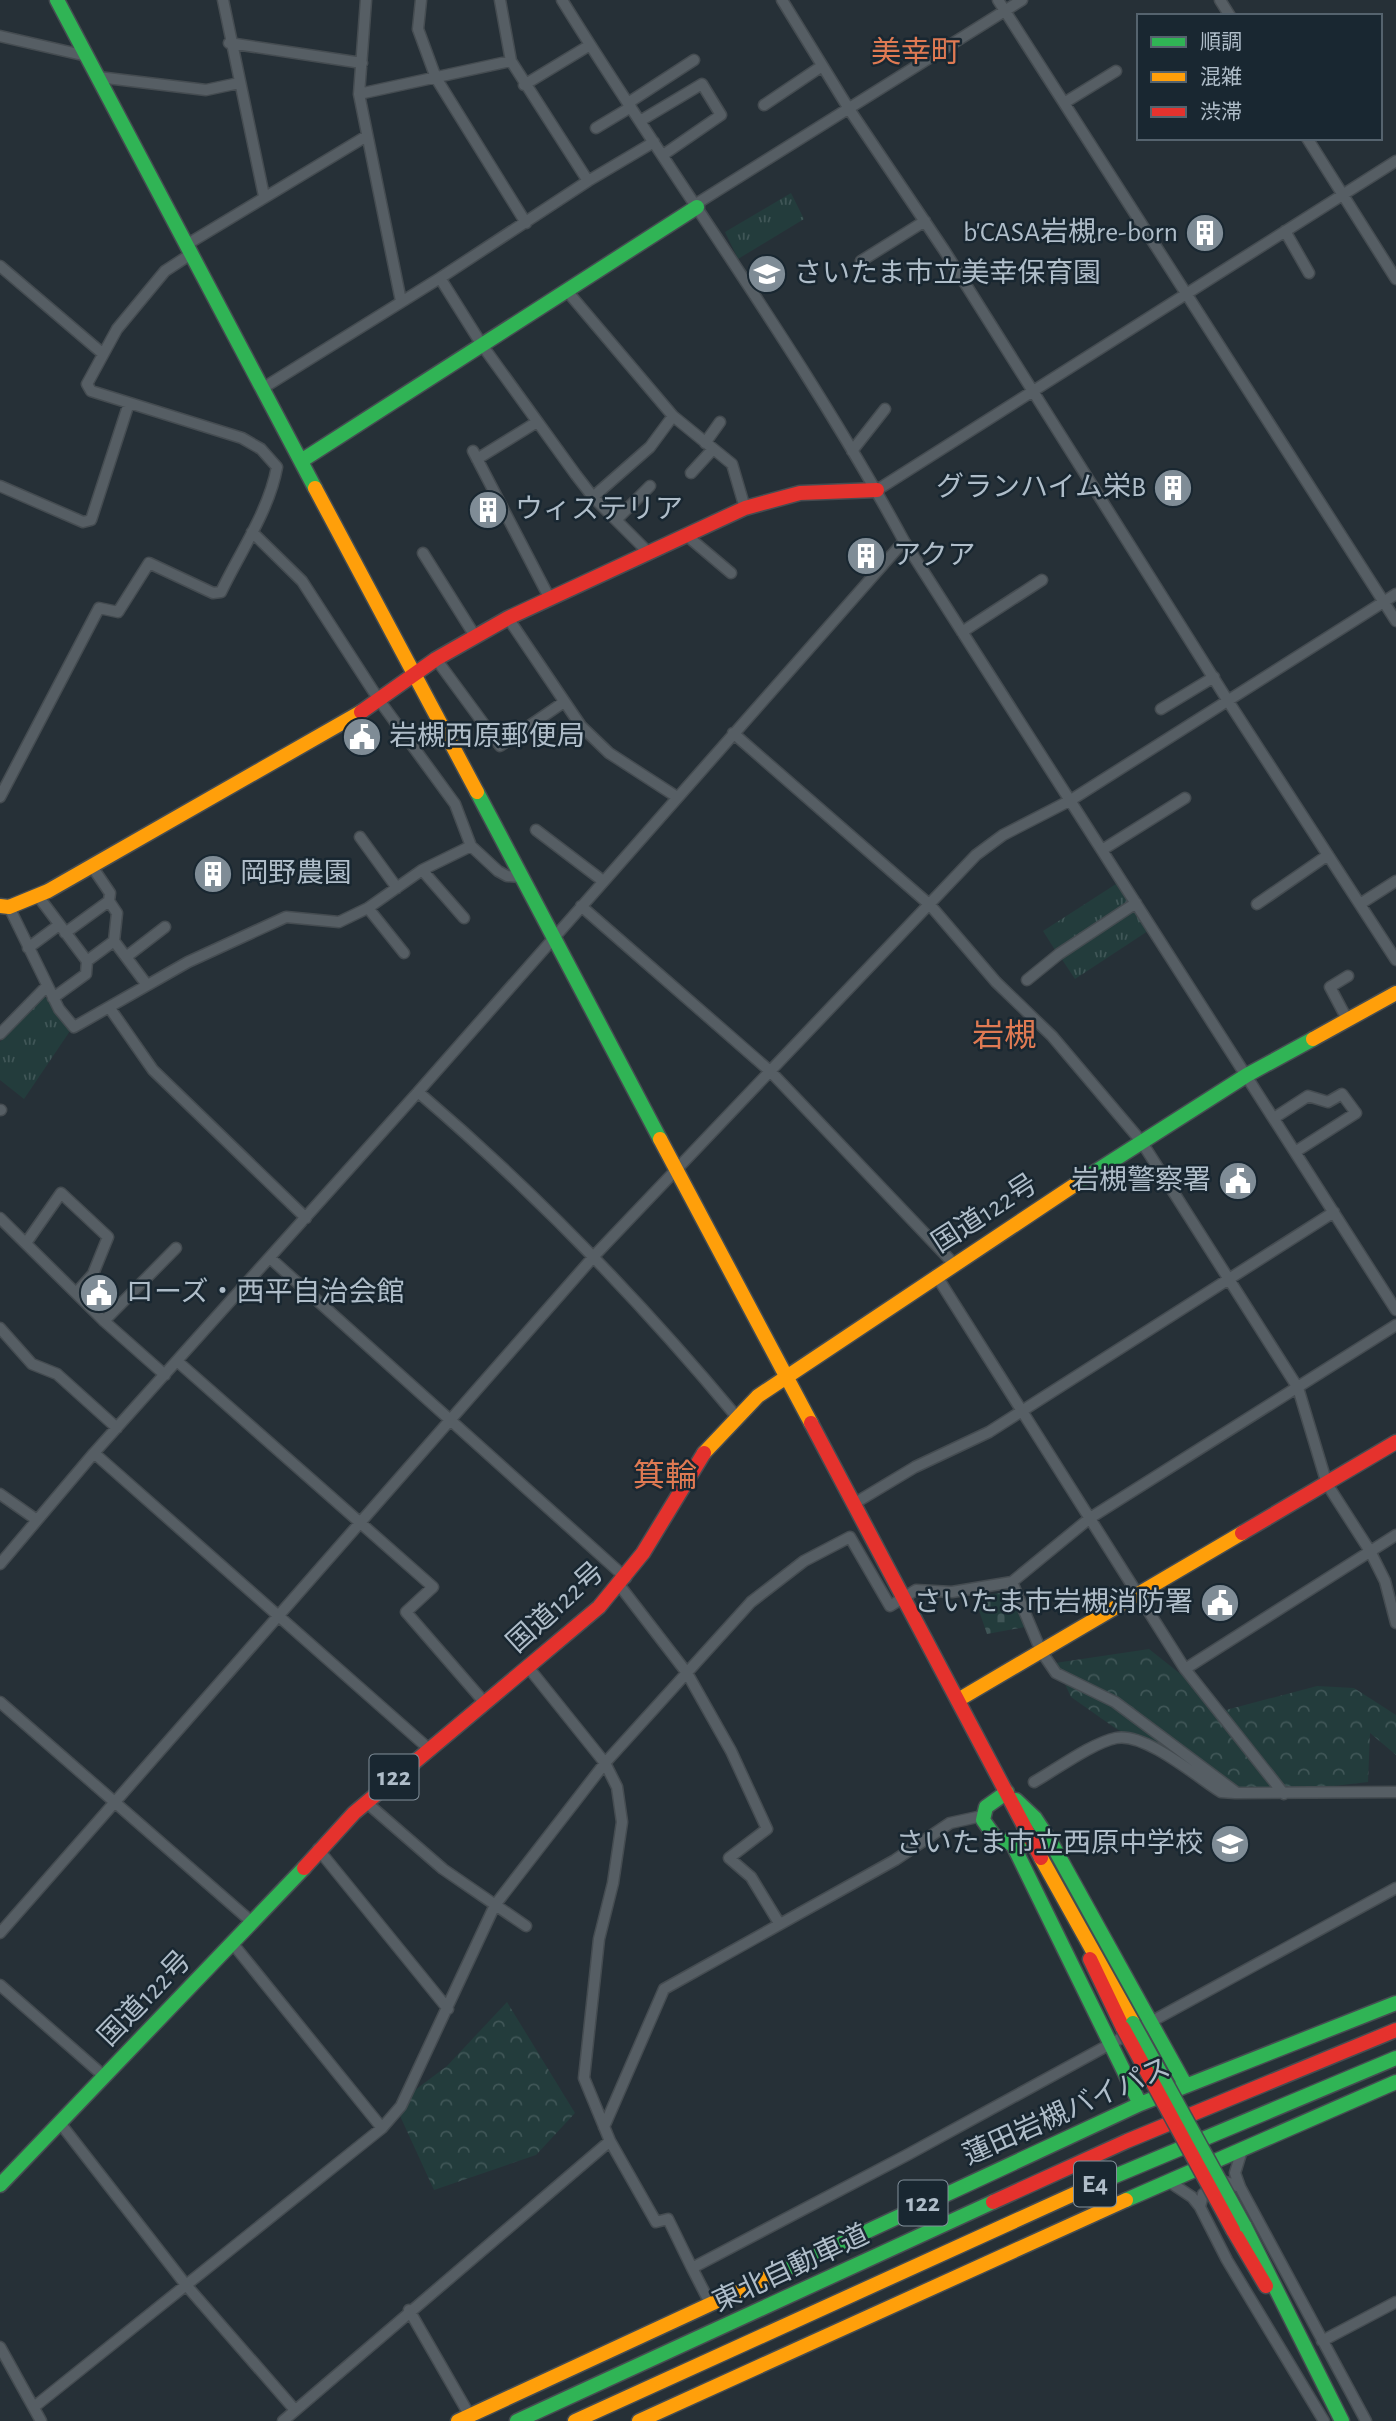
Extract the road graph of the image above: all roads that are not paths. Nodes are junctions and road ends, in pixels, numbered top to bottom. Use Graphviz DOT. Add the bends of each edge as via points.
graph roads {
  1 [pos="57,0"];
  2 [pos="223,0"];
  3 [pos="366,0"];
  4 [pos="421,0"];
  5 [pos="500,0"];
  6 [pos="562,0"];
  7 [pos="782,0"];
  8 [pos="998,0"];
  9 [pos="1021,0"];
  10 [pos="1005,10"];
  11 [pos="0,36"];
  12 [pos="229,43"];
  13 [pos="590,44"];
  14 [pos="87,56"];
  15 [pos="694,60"];
  16 [pos="511,61"];
  17 [pos="362,63"];
  18 [pos="822,66"];
  19 [pos="1116,71"];
  20 [pos="98,77"];
  21 [pos="436,78"];
  22 [pos="239,83"];
  23 [pos="524,85"];
  24 [pos="359,94"];
  25 [pos="1064,103"];
  26 [pos="629,105"];
  27 [pos="764,105"];
  28 [pos="849,109"];
  29 [pos="640,121"];
  30 [pos="596,128"];
  31 [pos="365,137"];
  32 [pos="1308,140"];
  33 [pos="654,142"];
  34 [pos="663,155"];
  35 [pos="1396,161"];
  36 [pos="587,181"];
  37 [pos="1342,195"];
  38 [pos="264,196"];
  39 [pos="696,205"];
  40 [pos="925,221"];
  41 [pos="526,223"];
  42 [pos="1285,231"];
  43 [pos="189,250"];
  44 [pos="861,261"];
  45 [pos="0,266"];
  46 [pos="1309,273"];
  47 [pos="440,278"];
  48 [pos="1396,279"];
  49 [pos="567,291"];
  50 [pos="1186,296"];
  51 [pos="401,301"];
  52 [pos="482,345"];
  53 [pos="102,353"];
  54 [pos="263,388"];
  55 [pos="1031,392"];
  56 [pos="129,402"];
  57 [pos="885,410"];
  58 [pos="673,416"];
  59 [pos="537,422"];
  60 [pos="720,422"];
  61 [pos="709,446"];
  62 [pos="852,451"];
  63 [pos="299,457"];
  64 [pos="277,467"];
  65 [pos="691,473"];
  66 [pos="0,486"];
  67 [pos="650,486"];
  68 [pos="877,491"];
  69 [pos="593,497"];
  70 [pos="745,508"];
  71 [pos="617,520"];
  72 [pos="252,532"];
  73 [pos="686,535"];
  74 [pos="904,541"];
  75 [pos="647,551"];
  76 [pos="423,553"];
  77 [pos="731,573"];
  78 [pos="1042,580"];
  79 [pos="1396,594"];
  80 [pos="550,599"];
  81 [pos="1384,601"];
  82 [pos="508,618"];
  83 [pos="1396,621"];
  84 [pos="962,632"];
  85 [pos="475,636"];
  86 [pos="436,659"];
  87 [pos="415,674"];
  88 [pos="1214,677"];
  89 [pos="379,700"];
  90 [pos="1228,701"];
  91 [pos="564,702"];
  92 [pos="1161,709"];
  93 [pos="733,733"];
  94 [pos="0,797"];
  95 [pos="677,797"];
  96 [pos="1185,798"];
  97 [pos="1072,800"];
  98 [pos="536,830"];
  99 [pos="360,837"];
  100 [pos="471,846"];
  101 [pos="1102,850"];
  102 [pos="1328,855"];
  103 [pos="92,865"];
  104 [pos="422,870"];
  105 [pos="521,877"];
  106 [pos="603,881"];
  107 [pos="1396,881"];
  108 [pos="397,888"];
  109 [pos="38,896"];
  110 [pos="109,901"];
  111 [pos="1136,903"];
  112 [pos="1256,904"];
  113 [pos="1360,904"];
  114 [pos="930,905"];
  115 [pos="581,906"];
  116 [pos="4,907"];
  117 [pos="368,908"];
  118 [pos="464,918"];
  119 [pos="165,927"];
  120 [pos="62,929"];
  121 [pos="553,938"];
  122 [pos="114,940"];
  123 [pos="28,948"];
  124 [pos="404,953"];
  125 [pos="126,957"];
  126 [pos="1396,960"];
  127 [pos="87,961"];
  128 [pos="1348,976"];
  129 [pos="1027,980"];
  130 [pos="147,985"];
  131 [pos="47,986"];
  132 [pos="1396,993"];
  133 [pos="53,998"];
  134 [pos="108,1007"];
  135 [pos="1347,1018"];
  136 [pos="0,1034"];
  137 [pos="771,1071"];
  138 [pos="1247,1075"];
  139 [pos="418,1092"];
  140 [pos="1274,1118"];
  141 [pos="1141,1141"];
  142 [pos="1295,1152"];
  143 [pos="677,1170"];
  144 [pos="1334,1212"];
  145 [pos="306,1218"];
  146 [pos="0,1219"];
  147 [pos="26,1243"];
  148 [pos="176,1248"];
  149 [pos="594,1255"];
  150 [pos="270,1258"];
  151 [pos="954,1264"];
  152 [pos="936,1275"];
  153 [pos="1230,1279"];
  154 [pos="77,1292"];
  155 [pos="1396,1310"];
  156 [pos="104,1321"];
  157 [pos="1396,1325"];
  158 [pos="0,1328"];
  159 [pos="177,1361"];
  160 [pos="165,1375"];
  161 [pos="786,1377"];
  162 [pos="1298,1388"];
  163 [pos="1020,1411"];
  164 [pos="736,1416"];
  165 [pos="451,1419"];
  166 [pos="117,1428"];
  167 [pos="1396,1442"];
  168 [pos="94,1453"];
  169 [pos="1327,1484"];
  170 [pos="0,1494"];
  171 [pos="855,1503"];
  172 [pos="1090,1518"];
  173 [pos="37,1520"];
  174 [pos="360,1522"];
  175 [pos="1396,1535"];
  176 [pos="1370,1551"];
  177 [pos="0,1564"];
  178 [pos="623,1582"];
  179 [pos="1012,1582"];
  180 [pos="1139,1594"];
  181 [pos="904,1597"];
  182 [pos="277,1615"];
  183 [pos="1396,1623"];
  184 [pos="1041,1651"];
  185 [pos="528,1667"];
  186 [pos="1185,1669"];
  187 [pos="687,1673"];
  188 [pos="958,1700"];
  189 [pos="0,1702"];
  190 [pos="485,1703"];
  191 [pos="428,1748"];
  192 [pos="605,1763"];
  193 [pos="1034,1782"];
  194 [pos="1007,1792"];
  195 [pos="1396,1792"];
  196 [pos="1237,1793"];
  197 [pos="1284,1794"];
  198 [pos="115,1801"];
  199 [pos="367,1803"];
  200 [pos="982,1816"];
  201 [pos="1014,1847"];
  202 [pos="1037,1849"];
  203 [pos="318,1850"];
  204 [pos="1396,1888"];
  205 [pos="495,1905"];
  206 [pos="253,1923"];
  207 [pos="779,1923"];
  208 [pos="526,1926"];
  209 [pos="0,1933"];
  210 [pos="233,1944"];
  211 [pos="0,1986"];
  212 [pos="1396,2003"];
  213 [pos="448,2010"];
  214 [pos="1149,2021"];
  215 [pos="1396,2030"];
  216 [pos="1109,2043"];
  217 [pos="1396,2058"];
  218 [pos="105,2077"];
  219 [pos="1396,2082"];
  220 [pos="1186,2086"];
  221 [pos="1140,2104"];
  222 [pos="60,2123"];
  223 [pos="604,2127"];
  224 [pos="382,2128"];
  225 [pos="610,2141"];
  226 [pos="1242,2148"];
  227 [pos="1168,2181"];
  228 [pos="0,2185"];
  229 [pos="1240,2187"];
  230 [pos="1200,2207"];
  231 [pos="692,2268"];
  232 [pos="186,2285"];
  233 [pos="1396,2302"];
  234 [pos="711,2305"];
  235 [pos="409,2310"];
  236 [pos="1322,2342"];
  237 [pos="0,2347"];
  238 [pos="34,2407"];
  239 [pos="296,2410"];
  240 [pos="464,2418"];
  241 [pos="41,2421"];
  242 [pos="282,2421"];
  243 [pos="517,2421"];
  244 [pos="575,2421"];
  245 [pos="639,2421"];
  246 [pos="1324,2421"];
  247 [pos="1342,2421"];
  248 [pos="1366,2421"];
  1 -- 14 [label="main road"];
  2 -- 12 [label="street"];
  3 -- 17 [label="street"];
  4 -- 21 [label="street" via="418,29"];
  5 -- 16 [label="street"];
  6 -- 13 [label="street"];
  7 -- 18 [label="street"];
  8 -- 10 [label="street"];
  9 -- 10 [label="street"];
  10 -- 25 [label="street"];
  10 -- 28 [label="street"];
  11 -- 14 [label="street"];
  12 -- 17 [label="street"];
  12 -- 22 [label="street"];
  13 -- 23 [label="street"];
  13 -- 26 [label="street"];
  14 -- 20 [label="main road"];
  15 -- 26 [label="street"];
  16 -- 21 [label="street"];
  16 -- 23 [label="street"];
  17 -- 24 [label="street"];
  18 -- 27 [label="street"];
  18 -- 28 [label="street"];
  19 -- 25 [label="street"];
  20 -- 22 [label="street" via="206,90"];
  20 -- 43 [label="main road"];
  21 -- 24 [label="street"];
  21 -- 41 [label="street"];
  22 -- 38 [label="street"];
  23 -- 36 [label="street"];
  24 -- 31 [label="street"];
  25 -- 50 [label="street"];
  26 -- 29 [label="street"];
  26 -- 30 [label="street"];
  28 -- 39 [label="street"];
  28 -- 40 [label="street"];
  29 -- 33 [label="street"];
  29 -- 34 [label="street" via="702,84 721,115"];
  31 -- 38 [label="street"];
  31 -- 51 [label="street"];
  32 -- 37 [label="street"];
  33 -- 34 [label="street"];
  33 -- 36 [label="street"];
  34 -- 39 [label="street"];
  35 -- 37 [label="street"];
  36 -- 41 [label="street"];
  37 -- 42 [label="street"];
  37 -- 48 [label="street"];
  38 -- 43 [label="street"];
  39 -- 49 [label="main road"];
  39 -- 62 [label="street"];
  40 -- 44 [label="street"];
  40 -- 55 [label="street"];
  41 -- 47 [label="street"];
  42 -- 46 [label="street"];
  42 -- 50 [label="street"];
  43 -- 53 [label="street" via="165,271"];
  43 -- 54 [label="main road"];
  45 -- 53 [label="street"];
  47 -- 51 [label="street"];
  47 -- 52 [label="street"];
  49 -- 52 [label="main road"];
  49 -- 58 [label="street"];
  50 -- 55 [label="street"];
  50 -- 81 [label="street"];
  51 -- 54 [label="street"];
  52 -- 59 [label="street"];
  52 -- 63 [label="main road"];
  53 -- 56 [label="street" via="87,384 91,391"];
  54 -- 63 [label="main road"];
  55 -- 68 [label="street"];
  55 -- 88 [label="street"];
  56 -- 64 [label="street" via="242,438 261,449"];
  56 -- 66 [label="street" via="91,520 83,522"];
  57 -- 62 [label="street"];
  58 -- 61 [label="street"];
  58 -- 69 [label="street" via="650,447"];
  59 -- 69 [label="street"];
  59 -- 80 [label="street" via="475,455"];
  60 -- 61 [label="street"];
  61 -- 65 [label="street"];
  61 -- 70 [label="street" via="732,464"];
  62 -- 68 [label="street"];
  63 -- 64 [label="street"];
  63 -- 87 [label="main road"];
  64 -- 72 [label="street"];
  67 -- 71 [label="street"];
  68 -- 70 [label="main road" via="800,493"];
  68 -- 74 [label="street"];
  69 -- 71 [label="street"];
  70 -- 73 [label="main road"];
  71 -- 75 [label="street"];
  72 -- 89 [label="street" via="302,580"];
  72 -- 94 [label="street" via="221,592 213,593 149,563 118,612 99,608"];
  73 -- 75 [label="main road"];
  73 -- 77 [label="street"];
  74 -- 84 [label="street"];
  74 -- 93 [label="street"];
  75 -- 80 [label="main road"];
  76 -- 85 [label="street"];
  78 -- 84 [label="street"];
  79 -- 81 [label="street"];
  80 -- 82 [label="main road"];
  81 -- 83 [label="street"];
  81 -- 90 [label="street"];
  82 -- 85 [label="main road"];
  82 -- 91 [label="street"];
  84 -- 97 [label="street"];
  85 -- 86 [label="main road"];
  86 -- 87 [label="main road"];
  86 -- 91 [label="street" via="500,746"];
  87 -- 89 [label="main road"];
  87 -- 105 [label="main road"];
  88 -- 90 [label="street"];
  88 -- 92 [label="street"];
  89 -- 100 [label="street" via="455,804"];
  89 -- 103 [label="main road"];
  90 -- 97 [label="street"];
  90 -- 102 [label="street"];
  91 -- 95 [label="street" via="609,753"];
  93 -- 95 [label="street"];
  93 -- 114 [label="street"];
  95 -- 106 [label="street"];
  96 -- 101 [label="street"];
  97 -- 101 [label="street"];
  97 -- 114 [label="street" via="1003,835 976,855"];
  98 -- 106 [label="street"];
  99 -- 108 [label="street"];
  100 -- 104 [label="street"];
  100 -- 105 [label="street" via="498,871"];
  101 -- 111 [label="street"];
  102 -- 112 [label="street"];
  102 -- 113 [label="street"];
  103 -- 109 [label="main road"];
  103 -- 110 [label="street" via="110,893"];
  104 -- 108 [label="street"];
  104 -- 118 [label="street"];
  105 -- 121 [label="main road"];
  106 -- 115 [label="street"];
  107 -- 113 [label="street"];
  108 -- 117 [label="street"];
  109 -- 116 [label="main road"];
  109 -- 120 [label="street"];
  110 -- 120 [label="street"];
  110 -- 122 [label="street" via="117,913"];
  111 -- 129 [label="street"];
  111 -- 138 [label="street"];
  113 -- 126 [label="street"];
  114 -- 137 [label="street"];
  114 -- 141 [label="street" via="996,982 1052,1036"];
  115 -- 121 [label="street"];
  115 -- 137 [label="street"];
  116 -- 123 [label="street"];
  117 -- 124 [label="street"];
  117 -- 130 [label="street" via="339,922 286,917"];
  119 -- 125 [label="street"];
  120 -- 123 [label="street"];
  120 -- 127 [label="street"];
  121 -- 139 [label="street"];
  121 -- 143 [label="main road"];
  122 -- 125 [label="street"];
  122 -- 127 [label="street"];
  123 -- 131 [label="street"];
  125 -- 130 [label="street"];
  127 -- 133 [label="street" via="86,974"];
  128 -- 135 [label="street" via="1330,987"];
  130 -- 134 [label="street"];
  131 -- 133 [label="street"];
  131 -- 136 [label="street"];
  132 -- 135 [label="main road, 国道122号 / 122"];
  133 -- 134 [label="street" via="74,1027"];
  134 -- 145 [label="street" via="153,1070"];
  135 -- 138 [label="main road, 国道122号 / 122"];
  137 -- 143 [label="street"];
  137 -- 151 [label="street"];
  138 -- 140 [label="street"];
  138 -- 141 [label="main road, 国道122号 / 122"];
  139 -- 145 [label="street"];
  139 -- 149 [label="street" via="509,1170"];
  140 -- 142 [label="street"];
  140 -- 142 [label="street" via="1308,1096 1328,1102 1342,1094 1356,1113"];
  141 -- 151 [label="main road, 国道122号 / 122"];
  141 -- 153 [label="street"];
  142 -- 144 [label="street"];
  143 -- 149 [label="street"];
  143 -- 161 [label="main road"];
  144 -- 153 [label="street"];
  144 -- 155 [label="street"];
  145 -- 150 [label="street"];
  146 -- 147 [label="street"];
  147 -- 154 [label="street"];
  147 -- 154 [label="street" via="61,1193 108,1237 93,1274"];
  148 -- 156 [label="street"];
  149 -- 164 [label="street"];
  149 -- 165 [label="street"];
  150 -- 159 [label="street"];
  150 -- 165 [label="street"];
  151 -- 152 [label="main road, 国道122号 / 122"];
  152 -- 161 [label="main road, 国道122号 / 122"];
  152 -- 163 [label="street"];
  153 -- 162 [label="street"];
  153 -- 163 [label="street"];
  154 -- 156 [label="street"];
  156 -- 160 [label="street"];
  157 -- 162 [label="street"];
  158 -- 166 [label="street" via="32,1364 57,1374"];
  159 -- 160 [label="street"];
  159 -- 174 [label="street"];
  160 -- 166 [label="street"];
  161 -- 164 [label="main road, 国道122号 / 122"];
  161 -- 171 [label="main road"];
  162 -- 169 [label="street"];
  162 -- 172 [label="street"];
  163 -- 171 [label="street"];
  163 -- 172 [label="street"];
  164 -- 178 [label="main road, 国道122号 / 122" via="700,1457"];
  165 -- 174 [label="street"];
  165 -- 178 [label="street"];
  166 -- 168 [label="street"];
  167 -- 169 [label="main road"];
  168 -- 173 [label="street"];
  168 -- 182 [label="street"];
  169 -- 176 [label="street"];
  169 -- 180 [label="main road"];
  170 -- 173 [label="street"];
  171 -- 181 [label="main road"];
  172 -- 179 [label="street"];
  172 -- 180 [label="street"];
  173 -- 177 [label="street"];
  174 -- 182 [label="street"];
  174 -- 190 [label="street" via="433,1587 406,1612"];
  175 -- 176 [label="street"];
  176 -- 183 [label="street" via="1385,1581"];
  176 -- 186 [label="street"];
  178 -- 185 [label="main road, 国道122号 / 122"];
  178 -- 187 [label="street"];
  179 -- 181 [label="street" via="952,1592 916,1590"];
  179 -- 184 [label="street"];
  180 -- 184 [label="main road"];
  180 -- 186 [label="street"];
  181 -- 187 [label="street" via="890,1606 850,1537 804,1561 751,1602"];
  181 -- 188 [label="main road"];
  182 -- 191 [label="street"];
  182 -- 198 [label="street"];
  184 -- 188 [label="main road"];
  184 -- 196 [label="street" via="1056,1673 1115,1702"];
  185 -- 190 [label="main road, 国道122号 / 122"];
  185 -- 192 [label="street"];
  186 -- 197 [label="street"];
  187 -- 192 [label="street"];
  187 -- 207 [label="street" via="731,1751 767,1829 729,1858 751,1877"];
  188 -- 194 [label="main road"];
  189 -- 198 [label="street"];
  190 -- 191 [label="main road, 国道122号 / 122"];
  191 -- 199 [label="main road, 国道122号 / 122"];
  192 -- 205 [label="street"];
  192 -- 223 [label="street" via="617,1787 622,1822 598,1939 584,2078"];
  193 -- 196 [label="street" via="1110,1740 1127,1737 1143,1741 1222,1792"];
  194 -- 200 [label="main road" via="986,1807"];
  194 -- 202 [label="main road"];
  194 -- 214 [label="main road" via="1035,1818 1052,1844"];
  195 -- 197 [label="street"];
  196 -- 197 [label="street"];
  198 -- 206 [label="street"];
  198 -- 209 [label="street"];
  199 -- 203 [label="main road, 国道122号 / 122"];
  199 -- 205 [label="street" via="443,1869"];
  200 -- 201 [label="main road" via="995,1837"];
  200 -- 207 [label="street" via="950,1823 895,1860"];
  201 -- 202 [label="main road"];
  201 -- 216 [label="main road"];
  202 -- 247 [label="main road, bridge" via="1080,1932 1096,1976 1128,2026"];
  203 -- 206 [label="main road, 国道122号 / 122"];
  203 -- 213 [label="street"];
  204 -- 214 [label="street"];
  205 -- 208 [label="street"];
  205 -- 213 [label="street"];
  206 -- 210 [label="main road, 国道122号 / 122"];
  207 -- 223 [label="street" via="664,1989"];
  210 -- 218 [label="main road, 国道122号 / 122"];
  210 -- 224 [label="street"];
  211 -- 218 [label="street"];
  212 -- 220 [label="main road, 蓮田岩槻バイパス / 122"];
  213 -- 224 [label="street" via="401,2106"];
  214 -- 216 [label="street"];
  214 -- 220 [label="main road"];
  215 -- 243 [label="main road, 東北自動車道 / E4" via="1127,2141"];
  216 -- 221 [label="main road"];
  216 -- 231 [label="street"];
  217 -- 244 [label="main road, 東北自動車道 / E4" via="1141,2163"];
  218 -- 222 [label="main road, 国道122号 / 122"];
  219 -- 226 [label="main road"];
  220 -- 221 [label="main road, 蓮田岩槻バイパス / 122"];
  221 -- 234 [label="main road, 蓮田岩槻バイパス / 122"];
  222 -- 228 [label="main road, 国道122号 / 122"];
  222 -- 232 [label="street"];
  223 -- 225 [label="street"];
  224 -- 232 [label="street"];
  225 -- 231 [label="street" via="656,2222 668,2219"];
  225 -- 235 [label="street"];
  226 -- 227 [label="main road"];
  226 -- 229 [label="street" via="1235,2173"];
  227 -- 230 [label="street"];
  227 -- 245 [label="main road"];
  229 -- 230 [label="street" via="1226,2182 1203,2194"];
  229 -- 236 [label="street"];
  230 -- 246 [label="street"];
  231 -- 234 [label="street"];
  232 -- 238 [label="street"];
  232 -- 239 [label="street"];
  233 -- 236 [label="street"];
  234 -- 240 [label="main road, 蓮田岩槻バイパス / 122"];
  235 -- 239 [label="street"];
  235 -- 240 [label="street"];
  236 -- 248 [label="street"];
  237 -- 238 [label="street"];
  238 -- 241 [label="street"];
  239 -- 242 [label="street"];
}
